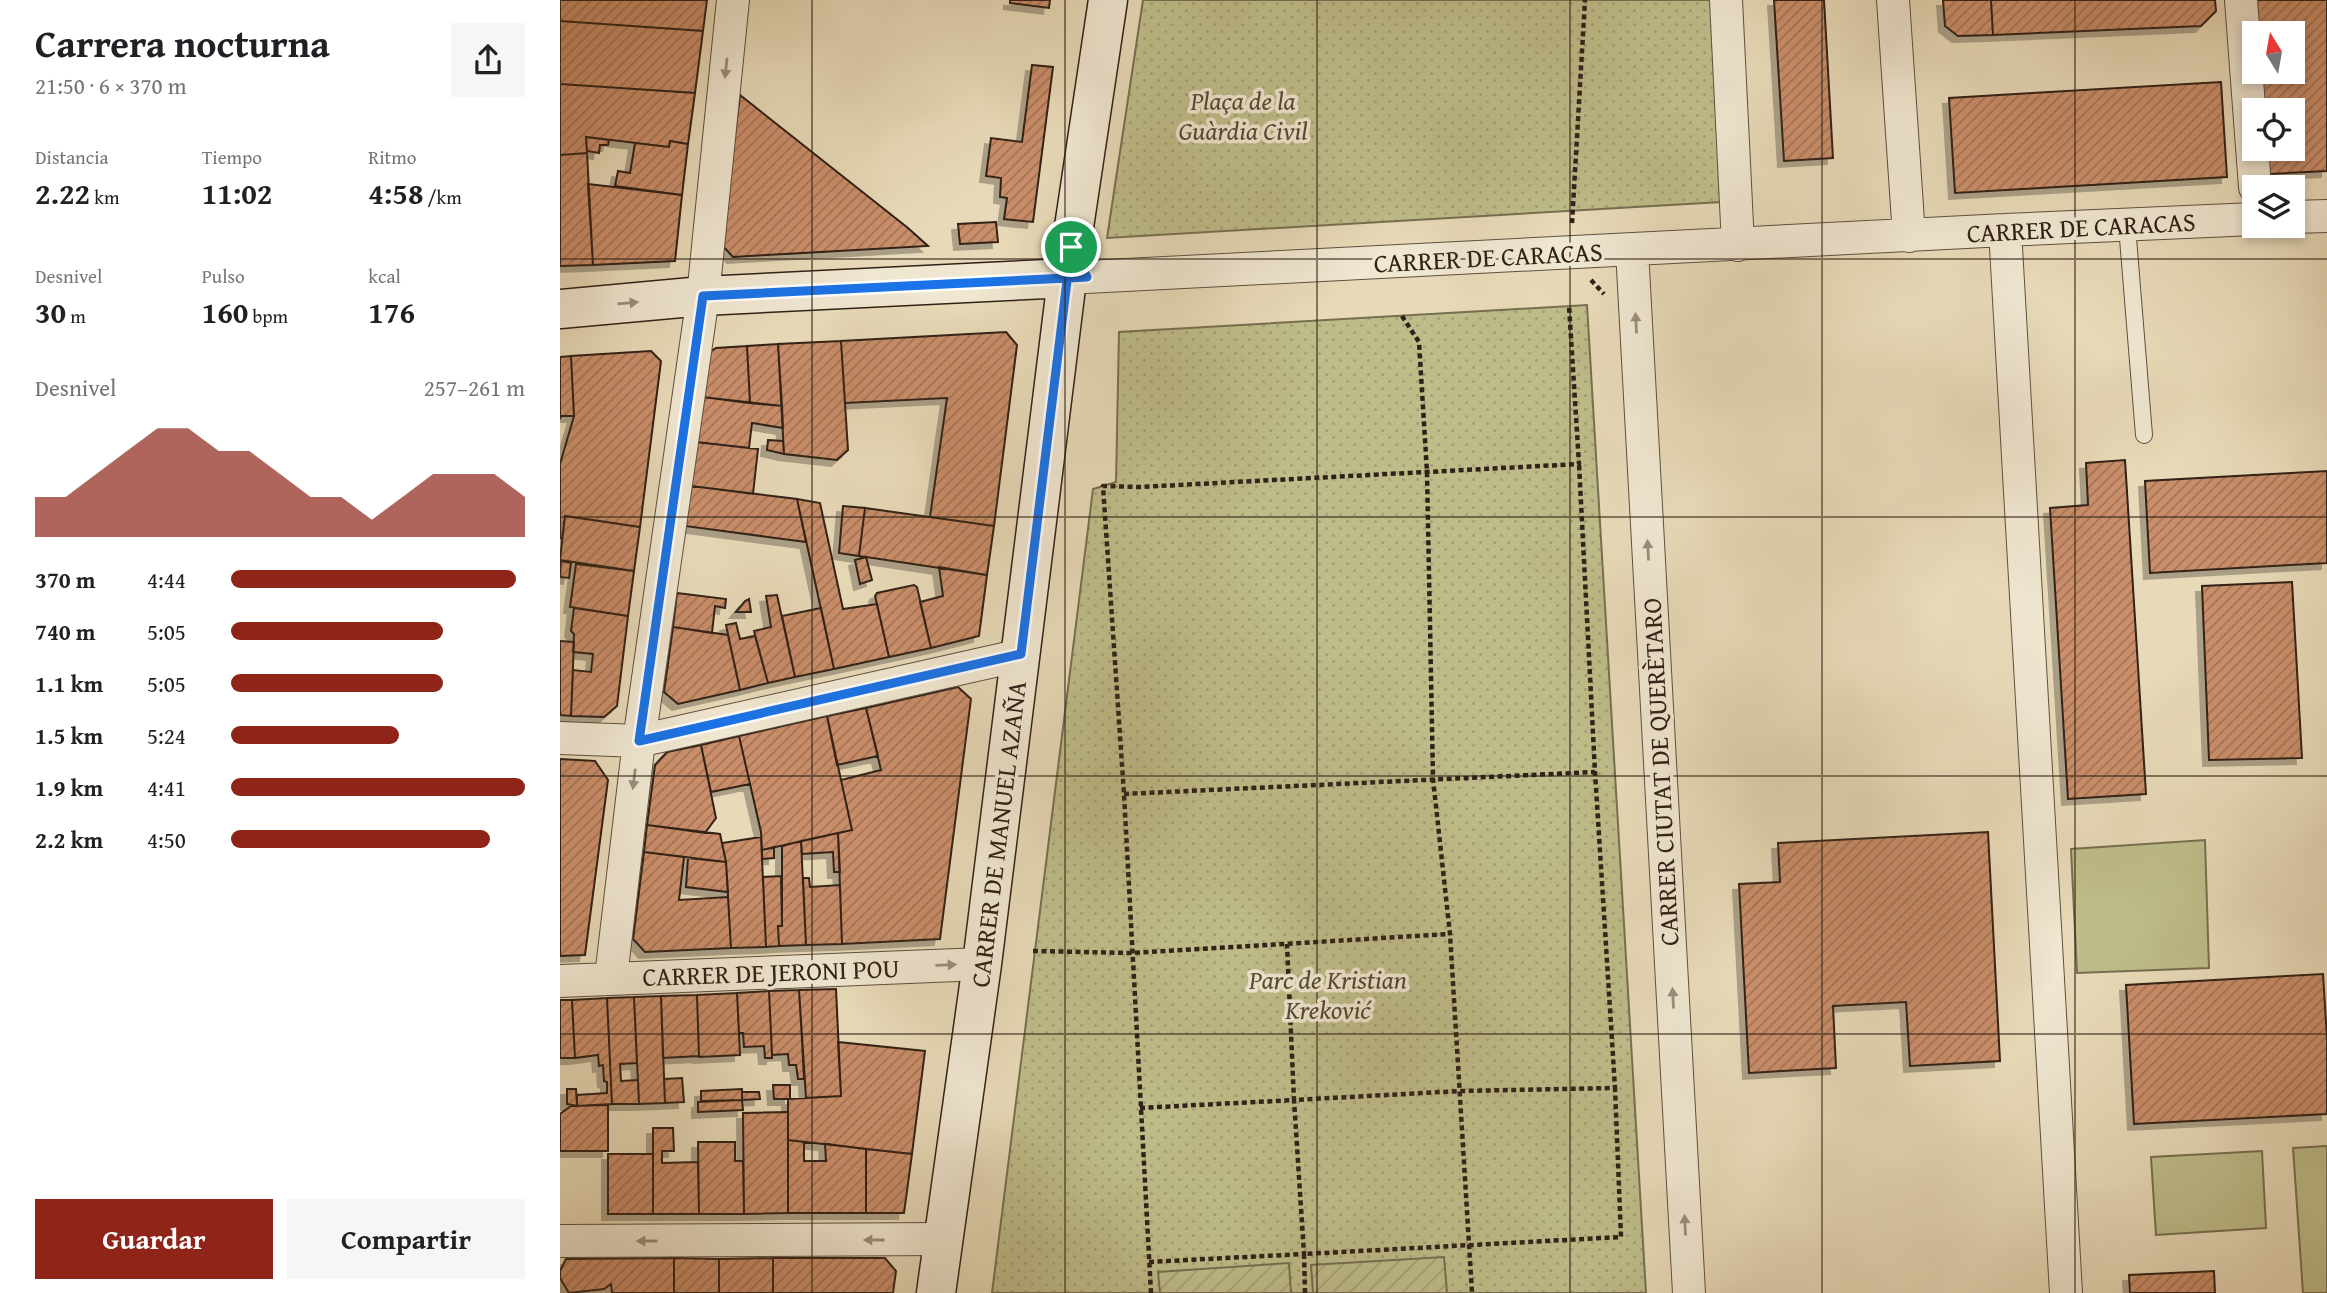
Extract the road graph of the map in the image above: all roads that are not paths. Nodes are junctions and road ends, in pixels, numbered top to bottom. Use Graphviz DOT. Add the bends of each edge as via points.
graph roads {
  1 [pos="733,0"];
  2 [pos="1108,0"];
  3 [pos="1726,0"];
  4 [pos="1894,0"];
  5 [pos="2241,0"];
  6 [pos="2254,175"];
  7 [pos="2327,216"];
  8 [pos="2305,217"];
  9 [pos="2242,220"];
  10 [pos="2127,226"];
  11 [pos="2006,230"];
  12 [pos="1909,236"];
  13 [pos="1738,245"];
  14 [pos="1632,250"];
  15 [pos="1068,278"];
  16 [pos="703,296"];
  17 [pos="560,309"];
  18 [pos="2144,435"];
  19 [pos="1021,654"];
  20 [pos="560,738"];
  21 [pos="639,741"];
  22 [pos="982,964"];
  23 [pos="611,977"];
  24 [pos="560,981"];
  25 [pos="943,1239"];
  26 [pos="560,1241"];
  27 [pos="936,1293"];
  28 [pos="1689,1293"];
  29 [pos="2066,1293"];
  1 -- 16 [label="street, one-way"];
  2 -- 15 [label="street, CARRER DE MANUEL AZAÑA"];
  3 -- 13 [label="street"];
  4 -- 12 [label="street"];
  5 -- 6 [label="street"];
  7 -- 8 [label="street"];
  9 -- 10 [label="street, CARRER DE CARACAS"];
  10 -- 11 [label="street, CARRER DE CARACAS"];
  10 -- 18 [label="lane"];
  11 -- 12 [label="street, CARRER DE CARACAS"];
  11 -- 29 [label="street"];
  12 -- 13 [label="street, CARRER DE CARACAS"];
  13 -- 14 [label="street, CARRER DE CARACAS"];
  14 -- 15 [label="street, CARRER DE CARACAS" via="1576,267"];
  28 -- 14 [label="street, CARRER CIUTAT DE QUERÈTARO, one-way"];
  15 -- 16 [label="street"];
  15 -- 19 [label="street, CARRER DE MANUEL AZAÑA"];
  17 -- 16 [label="street, one-way"];
  16 -- 21 [label="street"];
  19 -- 21 [label="street"];
  19 -- 22 [label="street, CARRER DE MANUEL AZAÑA"];
  20 -- 21 [label="street"];
  21 -- 23 [label="street, one-way"];
  23 -- 22 [label="street, CARRER DE JERONI POU, one-way"];
  22 -- 25 [label="street, CARRER DE MANUEL AZAÑA"];
  23 -- 24 [label="street, CARRER DE JERONI POU"];
  25 -- 26 [label="street, one-way"];
  25 -- 27 [label="street, CARRER DE MANUEL AZAÑA"];
}
